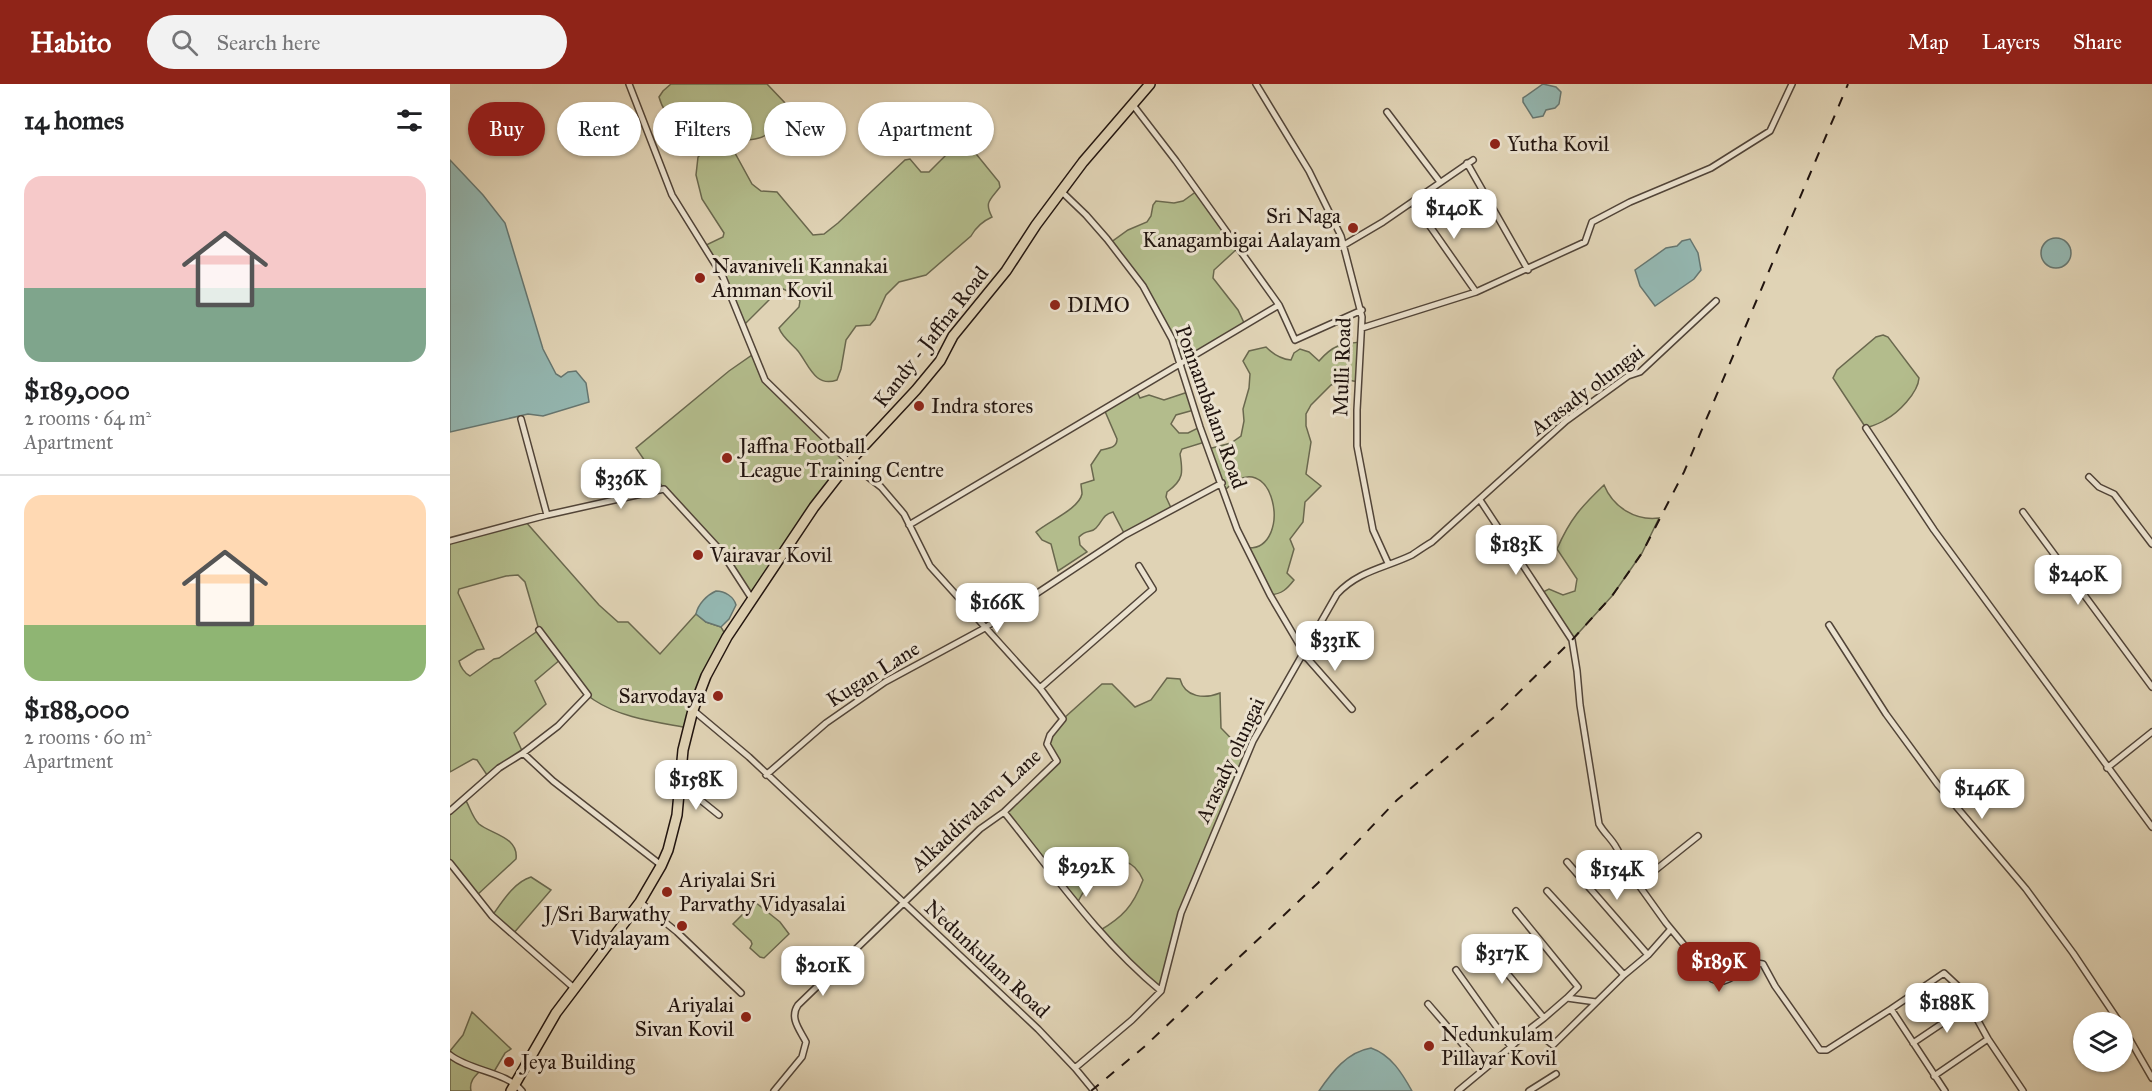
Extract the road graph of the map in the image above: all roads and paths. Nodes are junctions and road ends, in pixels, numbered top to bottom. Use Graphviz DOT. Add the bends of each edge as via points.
graph roads {
  1 [pos="629,84"];
  2 [pos="1150,84"];
  3 [pos="1256,84"];
  4 [pos="1792,84"];
  5 [pos="1132,105"];
  6 [pos="1387,112"];
  7 [pos="1440,182"];
  8 [pos="1061,191"];
  9 [pos="1413,202"];
  10 [pos="1344,245"];
  11 [pos="1528,270"];
  12 [pos="1476,292"];
  13 [pos="1716,301"];
  14 [pos="1279,305"];
  15 [pos="1362,310"];
  16 [pos="1362,328"];
  17 [pos="1179,364"];
  18 [pos="521,419"];
  19 [pos="1866,428"];
  20 [pos="849,462"];
  21 [pos="2089,477"];
  22 [pos="1222,483"];
  23 [pos="1480,500"];
  24 [pos="2023,512"];
  25 [pos="547,515"];
  26 [pos="909,525"];
  27 [pos="450,540"];
  28 [pos="2152,544"];
  29 [pos="1388,563"];
  30 [pos="1139,566"];
  31 [pos="752,600"];
  32 [pos="1829,625"];
  33 [pos="986,627"];
  34 [pos="539,630"];
  35 [pos="1302,653"];
  36 [pos="2152,687"];
  37 [pos="1040,688"];
  38 [pos="1352,709"];
  39 [pos="693,710"];
  40 [pos="2152,732"];
  41 [pos="523,753"];
  42 [pos="2108,768"];
  43 [pos="766,775"];
  44 [pos="680,790"];
  45 [pos="450,811"];
  46 [pos="1004,812"];
  47 [pos="719,814"];
  48 [pos="2152,827"];
  49 [pos="1698,836"];
  50 [pos="1568,862"];
  51 [pos="450,863"];
  52 [pos="662,865"];
  53 [pos="1638,885"];
  54 [pos="1547,891"];
  55 [pos="640,902"];
  56 [pos="902,902"];
  57 [pos="1516,911"];
  58 [pos="1671,929"];
  59 [pos="1484,944"];
  60 [pos="1648,955"];
  61 [pos="1456,970"];
  62 [pos="1624,975"];
  63 [pos="574,988"];
  64 [pos="1161,991"];
  65 [pos="741,993"];
  66 [pos="1567,998"];
  67 [pos="1596,1002"];
  68 [pos="1428,1004"];
  69 [pos="1968,1006"];
  70 [pos="1891,1009"];
  71 [pos="2112,1012"];
  72 [pos="1544,1018"];
  73 [pos="1531,1028"];
  74 [pos="1988,1039"];
  75 [pos="1913,1043"];
  76 [pos="2133,1046"];
  77 [pos="1511,1047"];
  78 [pos="450,1055"];
  79 [pos="1075,1068"];
  80 [pos="1484,1069"];
  81 [pos="1557,1074"];
  82 [pos="1934,1076"];
  83 [pos="2152,1078"];
  84 [pos="516,1088"];
  85 [pos="774,1091"];
  86 [pos="1094,1091"];
  87 [pos="1458,1091"];
  88 [pos="1529,1091"];
  89 [pos="1945,1091"];
  90 [pos="2023,1091"];
  1 -- 20 [label="street, Alkaddivalavu Lane" via="672,195 723,277 765,380"];
  2 -- 5 [label="highway, Kandy - Jaffna Road"];
  3 -- 10 [label="street, Mulli Road" via="1309,171"];
  4 -- 11 [label="street" via="1770,132 1711,168 1610,211 1592,222 1585,242"];
  5 -- 8 [label="highway, Kandy - Jaffna Road"];
  5 -- 14 [label="street"];
  6 -- 7 [label="street"];
  7 -- 9 [label="street"];
  7 -- 11 [label="street" via="1470,162"];
  8 -- 17 [label="street, Ponnambalam Road" via="1107,239 1143,286 1172,339"];
  8 -- 20 [label="highway, Kandy - Jaffna Road" via="1006,271 953,336 940,361"];
  9 -- 10 [label="street"];
  9 -- 12 [label="street"];
  10 -- 15 [label="street, Mulli Road"];
  11 -- 12 [label="street"];
  12 -- 16 [label="street"];
  13 -- 23 [label="street, Arasady olungai" via="1649,365 1566,421"];
  14 -- 15 [label="street" via="1294,340"];
  14 -- 17 [label="street"];
  15 -- 16 [label="street, Mulli Road"];
  16 -- 29 [label="street, Mulli Road" via="1357,446 1373,530"];
  17 -- 22 [label="street, Ponnambalam Road"];
  17 -- 26 [label="street"];
  18 -- 25 [label="street"];
  19 -- 42 [label="street" via="1934,530"];
  20 -- 26 [label="street, Alkaddivalavu Lane" via="881,487"];
  20 -- 31 [label="highway, Kandy - Jaffna Road"];
  21 -- 28 [label="street" via="2114,494"];
  22 -- 33 [label="street, Kugan Lane" via="1125,535"];
  22 -- 35 [label="street, Ponnambalam Road" via="1237,529"];
  23 -- 29 [label="street, Arasady olungai" via="1432,542"];
  23 -- 53 [label="street" via="1572,640 1599,824"];
  24 -- 36 [label="street"];
  25 -- 27 [label="street"];
  25 -- 31 [label="street" via="664,489 721,551"];
  26 -- 33 [label="street, Alkaddivalavu Lane" via="930,566"];
  29 -- 35 [label="street, Arasady olungai" via="1348,582"];
  30 -- 37 [label="street" via="1153,589"];
  31 -- 39 [label="highway, Kandy - Jaffna Road" via="714,663"];
  32 -- 71 [label="street" via="1886,714 1938,785 2026,889"];
  33 -- 37 [label="street, Alkaddivalavu Lane"];
  33 -- 43 [label="street, Kugan Lane" via="885,682 826,723"];
  34 -- 41 [label="street" via="588,694 558,726"];
  35 -- 38 [label="street, Ponnambalam Road"];
  35 -- 64 [label="street, Arasady olungai" via="1253,741 1207,849 1181,913"];
  37 -- 46 [label="street, Alkaddivalavu Lane" via="1063,719 1047,744 1057,761"];
  39 -- 43 [label="street, Nedunkulam Road"];
  39 -- 44 [label="highway, Kandy - Jaffna Road" via="683,750"];
  40 -- 42 [label="street"];
  41 -- 45 [label="street" via="499,768"];
  41 -- 52 [label="street"];
  42 -- 48 [label="street"];
  43 -- 56 [label="street, Nedunkulam Road"];
  44 -- 47 [label="street" via="688,790"];
  44 -- 52 [label="highway, Kandy - Jaffna Road" via="672,837"];
  46 -- 56 [label="street, Alkaddivalavu Lane" via="980,829"];
  46 -- 64 [label="street" via="1076,905 1136,970"];
  49 -- 53 [label="street"];
  50 -- 60 [label="street"];
  51 -- 63 [label="street" via="492,916"];
  52 -- 55 [label="highway, Kandy - Jaffna Road"];
  53 -- 58 [label="street"];
  54 -- 62 [label="street"];
  55 -- 63 [label="highway, Kandy - Jaffna Road"];
  55 -- 65 [label="street"];
  56 -- 79 [label="street, Nedunkulam Road"];
  56 -- 85 [label="street, Alkaddivalavu Lane" via="794,1011 793,1017 806,1042 802,1056"];
  57 -- 66 [label="street" via="1578,987"];
  58 -- 60 [label="street"];
  58 -- 70 [label="street" via="1718,982 1727,981 1750,962 1763,964 1820,1050 1827,1050"];
  59 -- 72 [label="street"];
  60 -- 62 [label="street"];
  61 -- 77 [label="street"];
  62 -- 67 [label="street"];
  63 -- 84 [label="highway, Kandy - Jaffna Road" via="556,1012"];
  64 -- 79 [label="street"];
  66 -- 67 [label="street"];
  66 -- 72 [label="street"];
  67 -- 73 [label="street" via="1553,1045"];
  68 -- 80 [label="street"];
  69 -- 70 [label="street" via="1960,988 1944,974"];
  69 -- 74 [label="street"];
  69 -- 75 [label="street"];
  70 -- 75 [label="street"];
  72 -- 73 [label="street"];
  73 -- 77 [label="street"];
  74 -- 82 [label="street"];
  74 -- 90 [label="street"];
  75 -- 82 [label="street"];
  76 -- 83 [label="street"];
  77 -- 80 [label="street"];
  78 -- 84 [label="street"];
  79 -- 86 [label="street, Nedunkulam Road"];
  80 -- 87 [label="street"];
  81 -- 88 [label="street"];
  82 -- 89 [label="street"];
}
